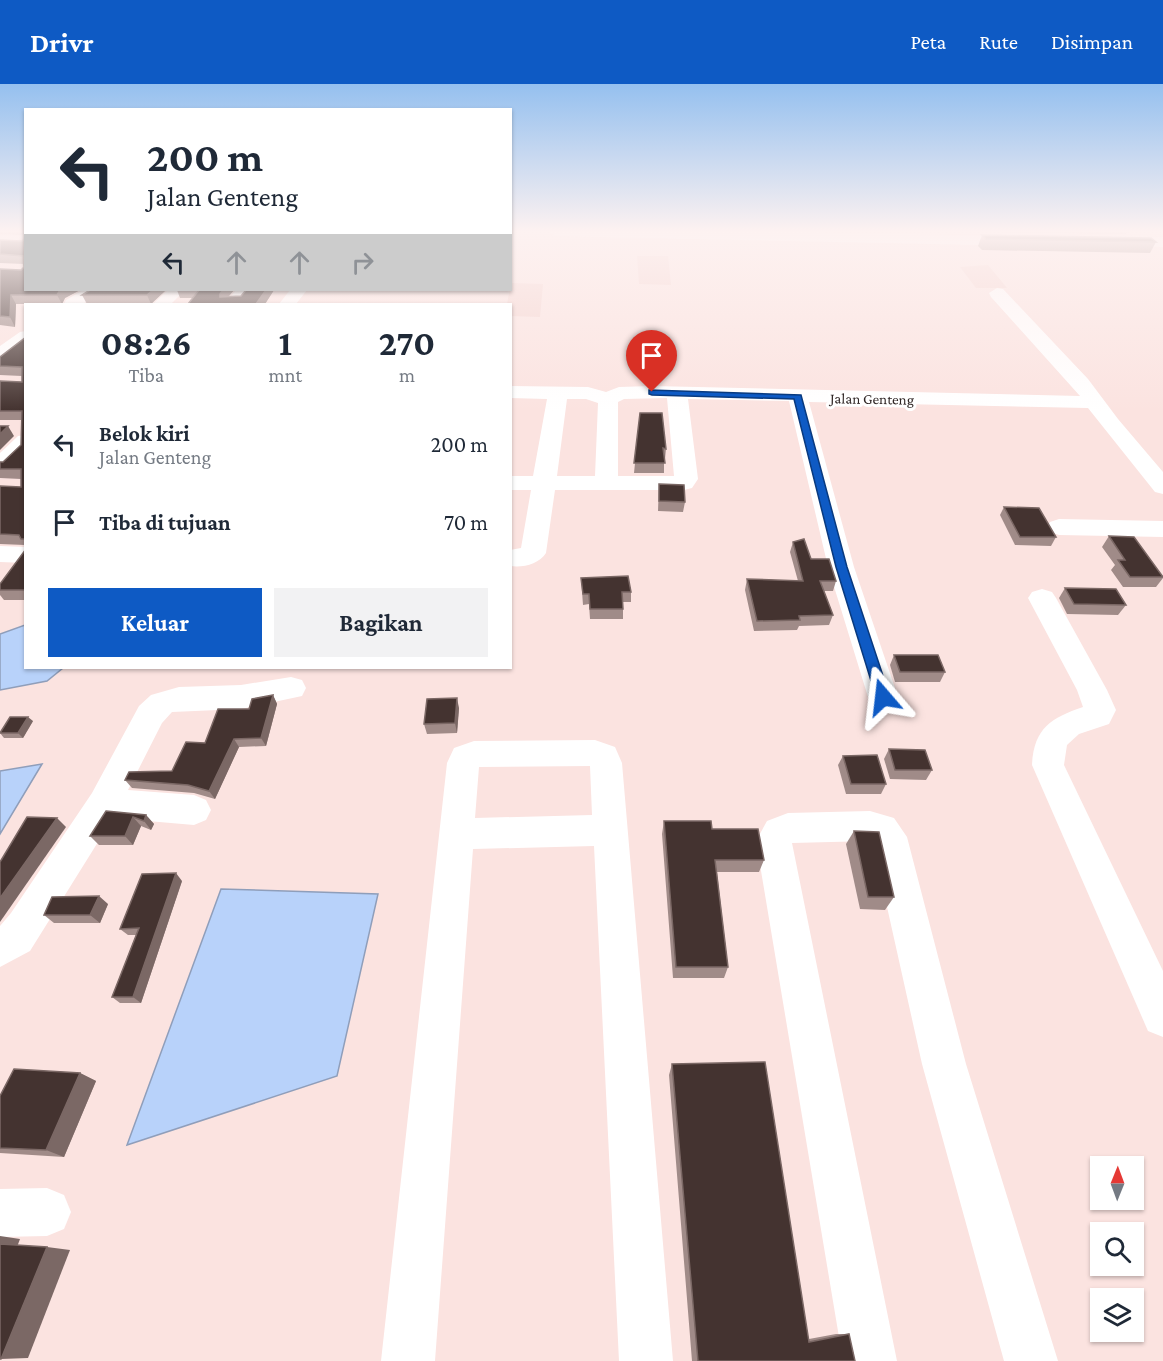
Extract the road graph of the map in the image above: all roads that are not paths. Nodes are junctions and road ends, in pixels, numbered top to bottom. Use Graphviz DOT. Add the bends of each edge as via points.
graph roads {
  1 [pos="91,292"];
  2 [pos="175,292"];
  3 [pos="244,292"];
  4 [pos="298,292"];
  5 [pos="997,293"];
  6 [pos="74,303"];
  7 [pos="162,303"];
  8 [pos="234,303"];
  9 [pos="288,303"];
  10 [pos="6,331"];
  11 [pos="24,336"];
  12 [pos="24,337"];
  13 [pos="0,354"];
  14 [pos="512,392"];
  15 [pos="558,393"];
  16 [pos="677,393"];
  17 [pos="798,397"];
  18 [pos="608,400"];
  19 [pos="1093,402"];
  20 [pos="20,432"];
  21 [pos="0,465"];
  22 [pos="606,481"];
  23 [pos="512,483"];
  24 [pos="543,483"];
  25 [pos="1163,487"];
  26 [pos="1059,527"];
  27 [pos="1163,530"];
  28 [pos="0,554"];
  29 [pos="24,555"];
  30 [pos="512,558"];
  31 [pos="1042,598"];
  32 [pos="291,688"];
  33 [pos="883,697"];
  34 [pos="104,803"];
  35 [pos="194,810"];
  36 [pos="612,830"];
  37 [pos="457,834"];
  38 [pos="0,948"];
  39 [pos="1163,1016"];
  40 [pos="46,1212"];
  41 [pos="0,1213"];
  42 [pos="408,1361"];
  43 [pos="646,1361"];
  44 [pos="870,1361"];
  45 [pos="1031,1361"];
  1 -- 6 [label="street"];
  2 -- 7 [label="street"];
  3 -- 8 [label="street"];
  4 -- 9 [label="street"];
  5 -- 19 [label="street" via="1081,383"];
  10 -- 11 [label="street"];
  12 -- 13 [label="street"];
  14 -- 15 [label="street, Jalan Genteng"];
  15 -- 18 [label="street, Jalan Genteng" via="593,393"];
  15 -- 24 [label="street"];
  16 -- 17 [label="street, Jalan Genteng"];
  16 -- 18 [label="street, Jalan Genteng" via="624,392"];
  16 -- 22 [label="street" via="686,482"];
  17 -- 19 [label="street, Jalan Genteng"];
  17 -- 33 [label="street" via="841,567"];
  18 -- 22 [label="street"];
  19 -- 25 [label="street"];
  20 -- 21 [label="street"];
  22 -- 24 [label="street"];
  23 -- 24 [label="street"];
  24 -- 30 [label="street" via="533,553"];
  26 -- 27 [label="street"];
  28 -- 29 [label="street"];
  31 -- 39 [label="street" via="1100,710 1098,715 1076,721 1053,737 1047,748 1048,765"];
  32 -- 34 [label="street" via="241,697 162,703 150,715"];
  34 -- 35 [label="street"];
  34 -- 38 [label="street" via="25,926 16,938"];
  36 -- 37 [label="street"];
  36 -- 37 [label="street" via="603,756 474,754 463,763"];
  36 -- 43 [label="street"];
  37 -- 42 [label="street"];
  40 -- 41 [label="street"];
  44 -- 45 [label="street" via="774,841 779,832 788,828 870,825 882,829 889,837 944,1064"];
}
